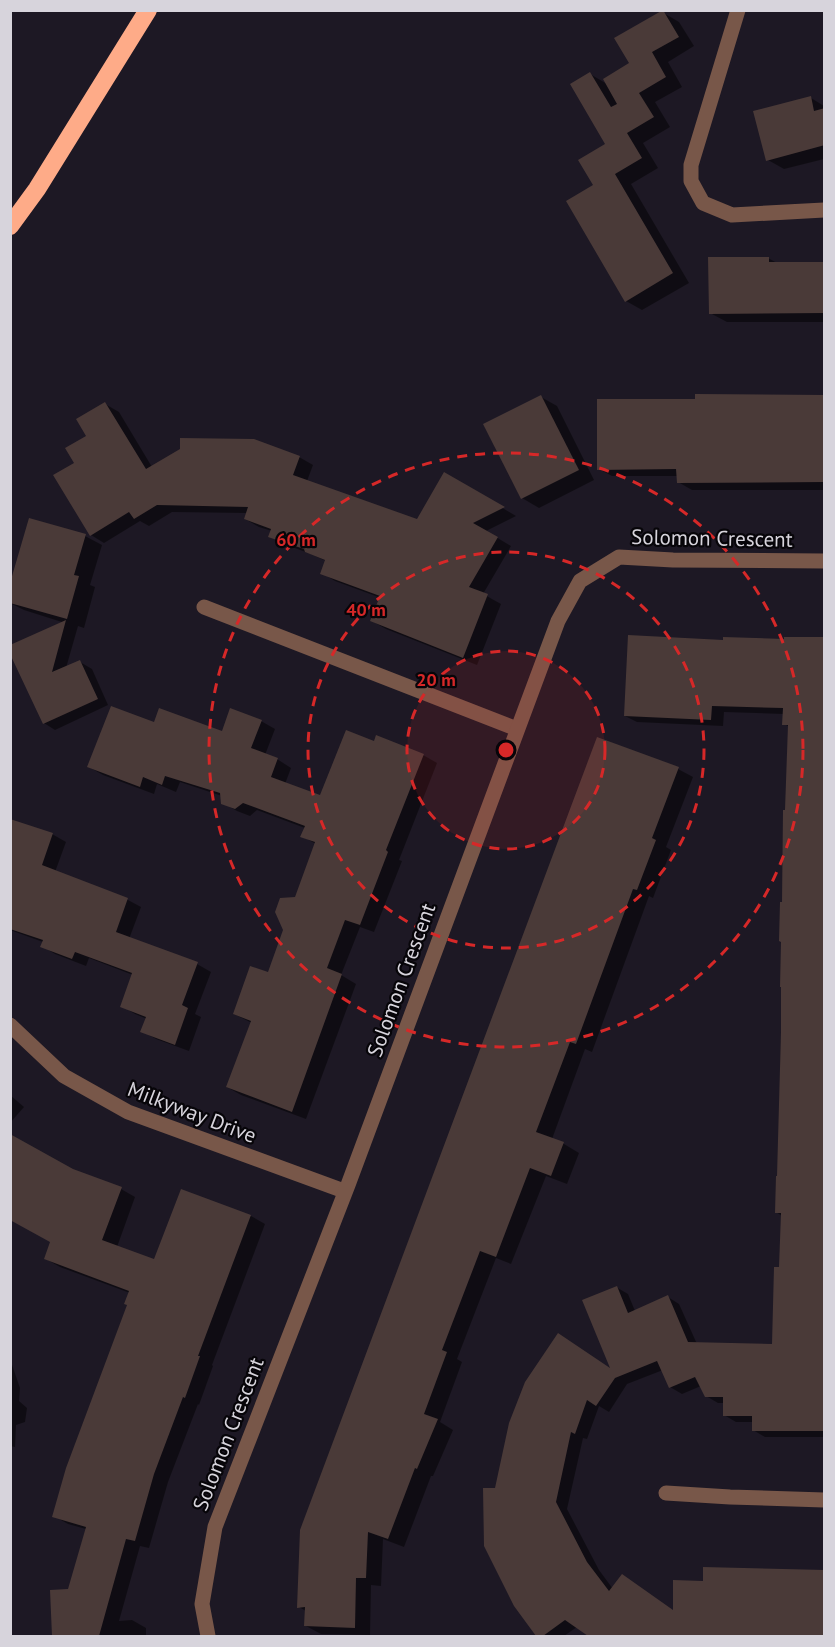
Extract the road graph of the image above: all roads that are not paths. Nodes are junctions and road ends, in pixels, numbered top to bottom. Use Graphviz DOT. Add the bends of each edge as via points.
graph roads {
  1 [pos="148,10"];
  2 [pos="738,10"];
  3 [pos="825,210"];
  4 [pos="10,226"];
  5 [pos="825,561"];
  6 [pos="204,607"];
  7 [pos="517,729"];
  8 [pos="10,1025"];
  9 [pos="344,1191"];
  10 [pos="666,1493"];
  11 [pos="825,1500"];
  12 [pos="208,1636"];
  1 -- 4 [label="highway" via="38,189"];
  2 -- 3 [label="street" via="691,165 691,181 703,203 732,215"];
  5 -- 7 [label="street, Solomon Crescent" via="620,557 580,581 558,621"];
  6 -- 7 [label="street"];
  7 -- 9 [label="street, Solomon Crescent"];
  8 -- 9 [label="street, Milkyway Drive" via="64,1076 128,1113"];
  9 -- 12 [label="street, Solomon Crescent" via="215,1527 202,1604"];
  10 -- 11 [label="street"];
}
